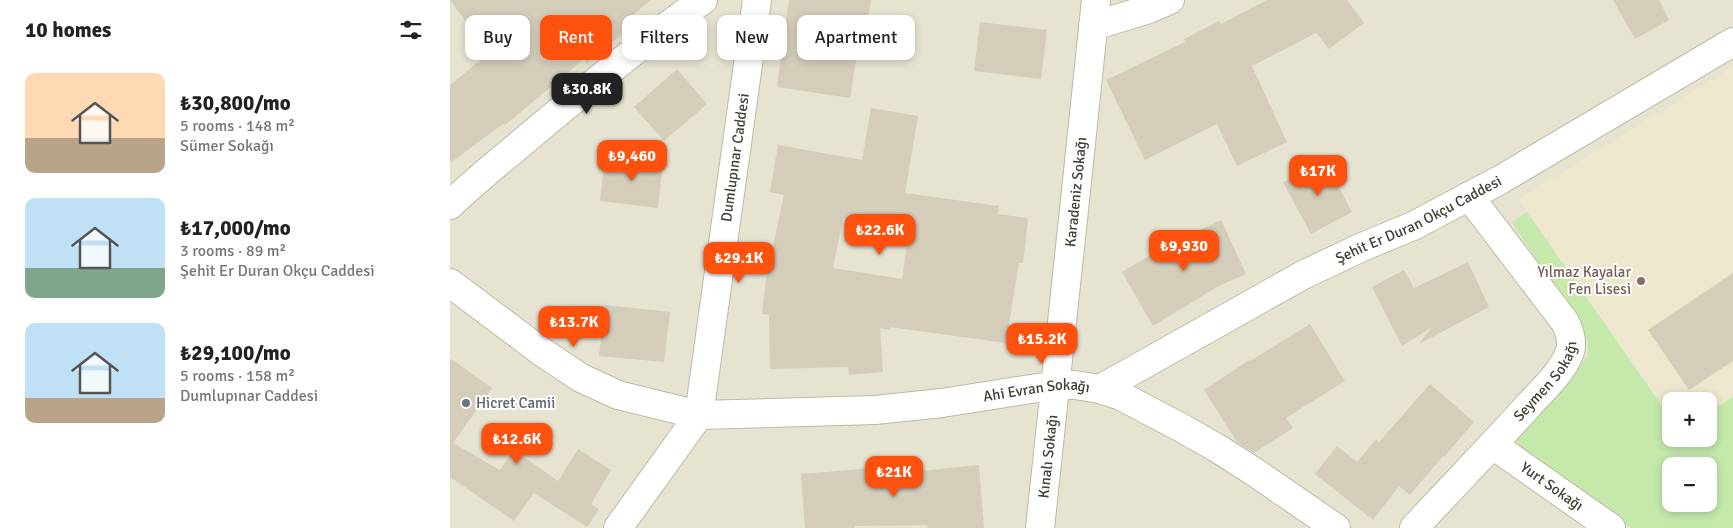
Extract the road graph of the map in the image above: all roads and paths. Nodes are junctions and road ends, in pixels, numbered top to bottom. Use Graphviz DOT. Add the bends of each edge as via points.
graph roads {
  1 [pos="703,0"];
  2 [pos="757,0"];
  3 [pos="1170,0"];
  4 [pos="1092,7"];
  5 [pos="1733,42"];
  6 [pos="1469,196"];
  7 [pos="450,205"];
  8 [pos="450,283"];
  9 [pos="1056,384"];
  10 [pos="1100,389"];
  11 [pos="699,415"];
  12 [pos="1493,444"];
  13 [pos="618,528"];
  14 [pos="1040,528"];
  15 [pos="1336,528"];
  16 [pos="1414,528"];
  17 [pos="1611,528"];
  1 -- 7 [label="street" via="599,78"];
  2 -- 11 [label="street, Dumlupınar Caddesi"];
  3 -- 4 [label="street" via="1150,9"];
  4 -- 9 [label="street, Karadeniz Sokağı"];
  5 -- 6 [label="street, Şehit Er Duran Okçu Caddesi"];
  6 -- 10 [label="street, Şehit Er Duran Okçu Caddesi" via="1414,226 1303,275"];
  6 -- 12 [label="street, Seymen Sokağı" via="1565,322 1572,343 1556,374"];
  8 -- 11 [label="street, Ahi Evran Sokağı" via="581,378 618,395"];
  9 -- 10 [label="street, Ahi Evran Sokağı"];
  9 -- 11 [label="street, Ahi Evran Sokağı" via="942,403 874,410"];
  9 -- 14 [label="street, Kınalı Sokağı"];
  10 -- 15 [label="street, Ahi Evran Sokağı" via="1121,396 1217,448"];
  11 -- 13 [label="street, Dumlupınar Caddesi"];
  12 -- 16 [label="street, Seymen Sokağı"];
  12 -- 17 [label="street, Yurt Sokağı"];
}
